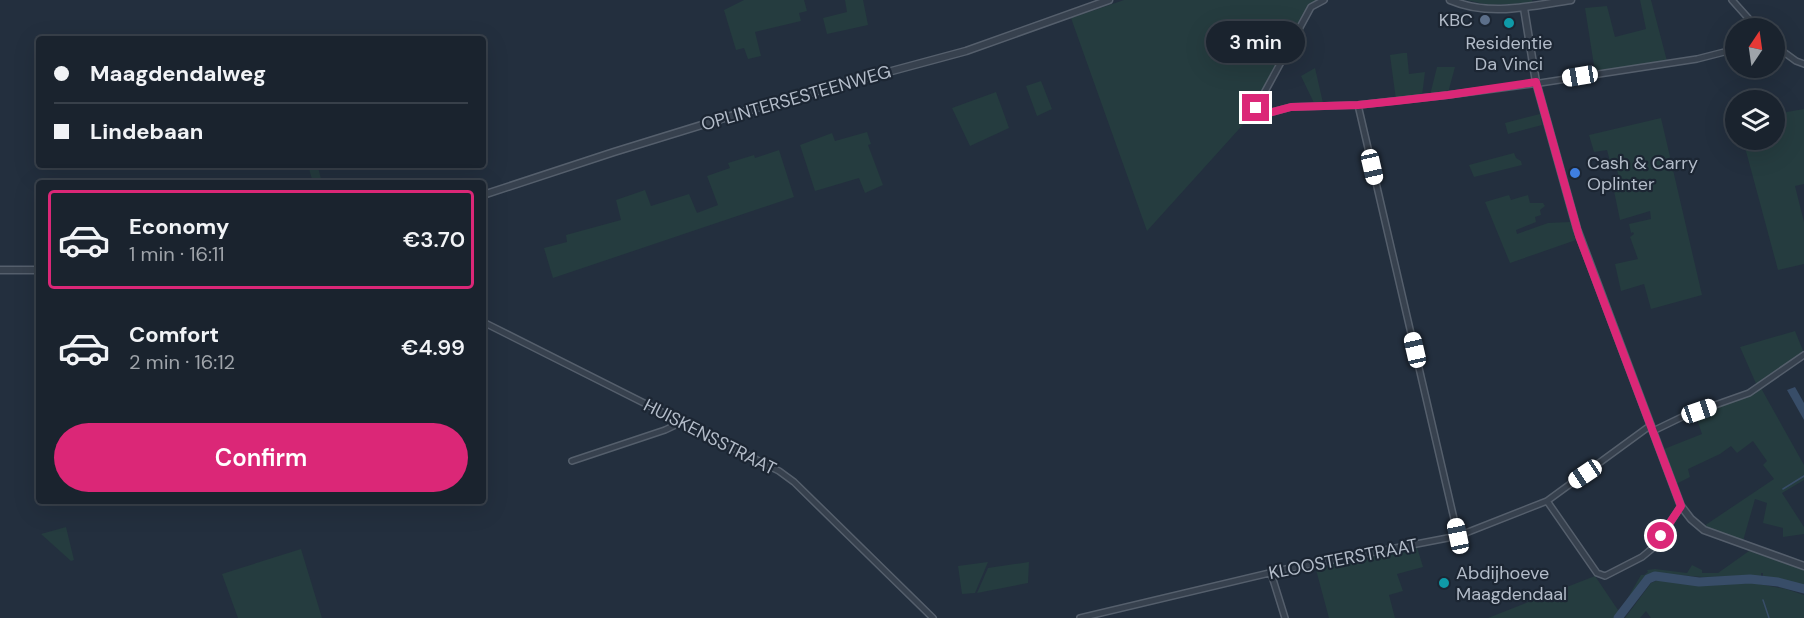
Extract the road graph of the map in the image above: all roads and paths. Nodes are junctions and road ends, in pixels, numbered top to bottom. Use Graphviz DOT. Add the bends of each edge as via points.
graph roads {
  1 [pos="1109,0"];
  2 [pos="1324,0"];
  3 [pos="1450,0"];
  4 [pos="1571,0"];
  5 [pos="1732,0"];
  6 [pos="1562,1"];
  7 [pos="1524,8"];
  8 [pos="1748,18"];
  9 [pos="1725,52"];
  10 [pos="1785,53"];
  11 [pos="1804,64"];
  12 [pos="1536,82"];
  13 [pos="1358,105"];
  14 [pos="486,194"];
  15 [pos="0,270"];
  16 [pos="36,270"];
  17 [pos="486,324"];
  18 [pos="1804,355"];
  19 [pos="682,422"];
  20 [pos="1652,428"];
  21 [pos="572,461"];
  22 [pos="1547,501"];
  23 [pos="1681,506"];
  24 [pos="1458,536"];
  25 [pos="1804,566"];
  26 [pos="1271,573"];
  27 [pos="933,618"];
  28 [pos="1080,618"];
  29 [pos="1285,618"];
  1 -- 14 [label="street, OPLINTERSESTEENWEG" via="966,51 773,103"];
  2 -- 13 [label="street" via="1311,7 1254,117 1304,105"];
  3 -- 7 [label="street" via="1486,9"];
  4 -- 6 [label="street"];
  5 -- 8 [label="street"];
  6 -- 7 [label="street"];
  7 -- 12 [label="street"];
  9 -- 12 [label="street"];
  10 -- 11 [label="street"];
  12 -- 13 [label="street"];
  12 -- 20 [label="street" via="1579,236"];
  13 -- 24 [label="street"];
  15 -- 16 [label="street"];
  17 -- 19 [label="street, HUISKENSSTRAAT"];
  18 -- 20 [label="street, KLOOSTERSTRAAT" via="1749,393"];
  19 -- 21 [label="street"];
  19 -- 27 [label="street, HUISKENSSTRAAT" via="787,477"];
  20 -- 22 [label="street, KLOOSTERSTRAAT"];
  20 -- 23 [label="street"];
  22 -- 23 [label="street" via="1597,573 1605,576 1654,547"];
  22 -- 24 [label="street, KLOOSTERSTRAAT"];
  23 -- 25 [label="street" via="1704,530"];
  24 -- 26 [label="street, KLOOSTERSTRAAT"];
  26 -- 28 [label="street, KLOOSTERSTRAAT"];
  26 -- 29 [label="street"];
}
